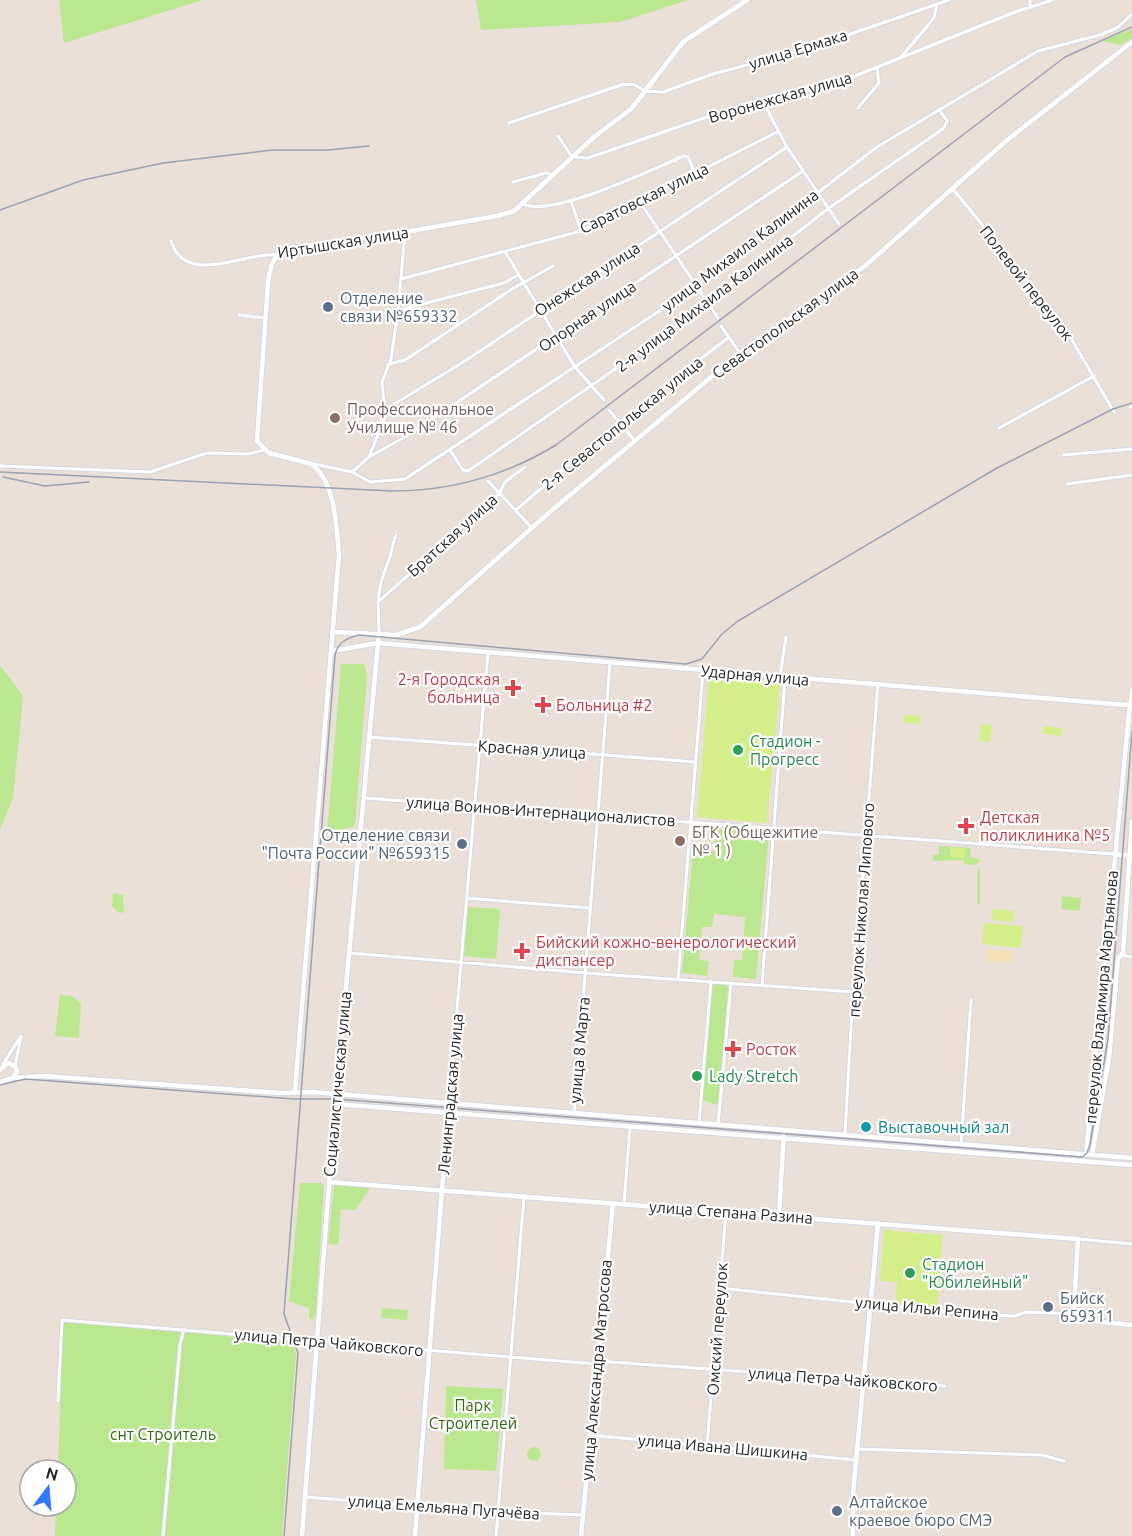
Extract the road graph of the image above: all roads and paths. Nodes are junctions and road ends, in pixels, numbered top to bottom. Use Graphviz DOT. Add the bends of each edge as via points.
graph roads {
  1 [pos="747,0"];
  2 [pos="949,0"];
  3 [pos="1030,0"];
  4 [pos="1053,0"];
  5 [pos="937,4"];
  6 [pos="1030,7"];
  7 [pos="1132,14"];
  8 [pos="1132,42"];
  9 [pos="900,57"];
  10 [pos="877,68"];
  11 [pos="645,92"];
  12 [pos="762,100"];
  13 [pos="858,108"];
  14 [pos="939,109"];
  15 [pos="509,123"];
  16 [pos="777,132"];
  17 [pos="558,136"];
  18 [pos="787,147"];
  19 [pos="572,157"];
  20 [pos="803,171"];
  21 [pos="695,174"];
  22 [pos="552,176"];
  23 [pos="513,182"];
  24 [pos="953,189"];
  25 [pos="818,191"];
  26 [pos="571,201"];
  27 [pos="640,202"];
  28 [pos="523,204"];
  29 [pos="829,208"];
  30 [pos="839,224"];
  31 [pos="581,231"];
  32 [pos="660,231"];
  33 [pos="405,232"];
  34 [pos="171,241"];
  35 [pos="505,252"];
  36 [pos="277,255"];
  37 [pos="677,256"];
  38 [pos="553,266"];
  39 [pos="518,275"];
  40 [pos="401,279"];
  41 [pos="523,284"];
  42 [pos="697,286"];
  43 [pos="708,302"];
  44 [pos="398,310"];
  45 [pos="539,311"];
  46 [pos="239,315"];
  47 [pos="265,318"];
  48 [pos="718,318"];
  49 [pos="721,326"];
  50 [pos="555,337"];
  51 [pos="729,337"];
  52 [pos="740,353"];
  53 [pos="389,364"];
  54 [pos="575,368"];
  55 [pos="1094,376"];
  56 [pos="592,386"];
  57 [pos="604,400"];
  58 [pos="386,409"];
  59 [pos="609,410"];
  60 [pos="1114,412"];
  61 [pos="619,422"];
  62 [pos="999,428"];
  63 [pos="636,442"];
  64 [pos="1132,449"];
  65 [pos="264,450"];
  66 [pos="450,450"];
  67 [pos="1063,455"];
  68 [pos="369,457"];
  69 [pos="312,464"];
  70 [pos="0,466"];
  71 [pos="525,467"];
  72 [pos="352,472"];
  73 [pos="1132,475"];
  74 [pos="488,482"];
  75 [pos="1067,484"];
  76 [pos="499,494"];
  77 [pos="516,510"];
  78 [pos="532,528"];
  79 [pos="396,534"];
  80 [pos="378,602"];
  81 [pos="334,632"];
  82 [pos="379,633"];
  83 [pos="786,637"];
  84 [pos="378,643"];
  85 [pos="332,651"];
  86 [pos="488,652"];
  87 [pos="610,663"];
  88 [pos="703,671"];
  89 [pos="782,678"];
  90 [pos="878,684"];
  91 [pos="1132,690"];
  92 [pos="1131,703"];
  93 [pos="367,737"];
  94 [pos="478,745"];
  95 [pos="603,754"];
  96 [pos="696,762"];
  97 [pos="362,798"];
  98 [pos="473,806"];
  99 [pos="598,815"];
  100 [pos="691,821"];
  101 [pos="1132,821"];
  102 [pos="773,827"];
  103 [pos="867,836"];
  104 [pos="1114,854"];
  105 [pos="1130,856"];
  106 [pos="466,897"];
  107 [pos="590,908"];
  108 [pos="348,952"];
  109 [pos="1121,956"];
  110 [pos="1132,957"];
  111 [pos="460,963"];
  112 [pos="585,973"];
  113 [pos="678,979"];
  114 [pos="711,981"];
  115 [pos="731,983"];
  116 [pos="762,985"];
  117 [pos="854,992"];
  118 [pos="971,1000"];
  119 [pos="3,1064"];
  120 [pos="16,1068"];
  121 [pos="0,1071"];
  122 [pos="33,1075"];
  123 [pos="12,1078"];
  124 [pos="6,1079"];
  125 [pos="0,1082"];
  126 [pos="295,1091"];
  127 [pos="336,1094"];
  128 [pos="335,1104"];
  129 [pos="449,1105"];
  130 [pos="448,1113"];
  131 [pos="574,1114"];
  132 [pos="573,1123"];
  133 [pos="699,1124"];
  134 [pos="718,1125"];
  135 [pos="630,1127"];
  136 [pos="784,1131"];
  137 [pos="845,1135"];
  138 [pos="784,1139"];
  139 [pos="845,1143"];
  140 [pos="961,1145"];
  141 [pos="1086,1155"];
  142 [pos="1092,1155"];
  143 [pos="1132,1158"];
  144 [pos="1085,1161"];
  145 [pos="1132,1165"];
  146 [pos="329,1182"];
  147 [pos="442,1191"];
  148 [pos="524,1197"];
  149 [pos="613,1203"];
  150 [pos="624,1204"];
  151 [pos="726,1211"];
  152 [pos="780,1215"];
  153 [pos="878,1223"];
  154 [pos="1078,1239"];
  155 [pos="1132,1244"];
  156 [pos="720,1288"];
  157 [pos="870,1305"];
  158 [pos="1077,1314"];
  159 [pos="1132,1325"];
  160 [pos="184,1329"];
  161 [pos="317,1342"];
  162 [pos="430,1350"];
  163 [pos="510,1357"];
  164 [pos="596,1362"];
  165 [pos="714,1369"];
  166 [pos="863,1380"];
  167 [pos="945,1386"];
  168 [pos="58,1401"];
  169 [pos="590,1435"];
  170 [pos="707,1446"];
  171 [pos="857,1449"];
  172 [pos="856,1460"];
  173 [pos="1064,1461"];
  174 [pos="304,1497"];
  175 [pos="417,1505"];
  176 [pos="498,1512"];
  177 [pos="583,1515"];
  178 [pos="163,1536"];
  179 [pos="302,1536"];
  180 [pos="415,1536"];
  181 [pos="496,1536"];
  182 [pos="581,1536"];
  183 [pos="854,1536"];
  1 -- 11 [label="street, Иртышская улица" via="683,42"];
  2 -- 5 [label="street, улица Ермака"];
  3 -- 6 [label="street"];
  4 -- 6 [label="street, Воронежская улица"];
  5 -- 9 [label="street" via="934,18"];
  5 -- 11 [label="street, улица Ермака" via="796,52 663,92"];
  6 -- 9 [label="street, Воронежская улица"];
  7 -- 14 [label="street, улица Михаила Калинина" via="1117,28 1100,35 1038,51"];
  8 -- 24 [label="street, Севастопольская улица" via="1006,141"];
  9 -- 10 [label="street, Воронежская улица"];
  10 -- 12 [label="street, Воронежская улица" via="822,88"];
  10 -- 13 [label="street" via="879,82"];
  11 -- 15 [label="street, улица Ермака" via="621,85"];
  11 -- 19 [label="street, Иртышская улица" via="624,115"];
  12 -- 16 [label="street"];
  12 -- 19 [label="street, Воронежская улица" via="588,158"];
  14 -- 25 [label="street, улица Михаила Калинина" via="877,147"];
  14 -- 29 [label="street, 2-я улица Михаила Калинина" via="947,121 944,128"];
  16 -- 18 [label="street"];
  16 -- 21 [label="street, Саратовская улица"];
  17 -- 19 [label="street"];
  18 -- 20 [label="street"];
  18 -- 32 [label="street, Онежская улица"];
  19 -- 22 [label="street, Иртышская улица"];
  20 -- 25 [label="street"];
  20 -- 37 [label="street, Опорная улица"];
  21 -- 26 [label="street, Иртышская улица" via="684,156"];
  21 -- 27 [label="street, Саратовская улица"];
  22 -- 23 [label="street" via="546,173"];
  22 -- 28 [label="street, Иртышская улица"];
  24 -- 52 [label="street, Севастопольская улица" via="865,266"];
  24 -- 55 [label="street, Полевой переулок" via="1062,323"];
  25 -- 29 [label="street"];
  25 -- 42 [label="street, улица Михаила Калинина"];
  26 -- 28 [label="street, Иртышская улица" via="534,207"];
  26 -- 31 [label="street"];
  27 -- 31 [label="street, Саратовская улица"];
  27 -- 32 [label="street"];
  28 -- 33 [label="street, Иртышская улица" via="497,216"];
  29 -- 30 [label="street"];
  29 -- 43 [label="street, 2-я улица Михаила Калинина"];
  31 -- 35 [label="street, Саратовская улица"];
  32 -- 37 [label="street"];
  32 -- 45 [label="street, Онежская улица"];
  33 -- 36 [label="street, Иртышская улица" via="297,247"];
  33 -- 40 [label="street"];
  34 -- 36 [label="street, Иртышская улица" via="186,260 201,266 258,254"];
  35 -- 39 [label="street"];
  35 -- 40 [label="street, Саратовская улица"];
  36 -- 47 [label="street" via="270,271"];
  37 -- 42 [label="street"];
  37 -- 50 [label="street, Опорная улица"];
  38 -- 41 [label="street"];
  39 -- 41 [label="street"];
  39 -- 44 [label="street" via="504,283"];
  40 -- 44 [label="street"];
  41 -- 45 [label="street"];
  41 -- 53 [label="street" via="405,360"];
  42 -- 43 [label="street"];
  42 -- 54 [label="street, улица Михаила Калинина"];
  43 -- 48 [label="street"];
  43 -- 56 [label="street, 2-я улица Михаила Калинина"];
  44 -- 53 [label="street"];
  45 -- 50 [label="street"];
  45 -- 58 [label="street, Онежская улица"];
  46 -- 47 [label="street"];
  47 -- 65 [label="street" via="257,437"];
  49 -- 51 [label="street"];
  50 -- 54 [label="street"];
  50 -- 68 [label="street, Опорная улица"];
  51 -- 52 [label="street"];
  51 -- 61 [label="street, 2-я Севастопольская улица"];
  52 -- 63 [label="street, Севастопольская улица"];
  53 -- 58 [label="street" via="382,382"];
  54 -- 56 [label="street"];
  54 -- 66 [label="street, улица Михаила Калинина"];
  55 -- 60 [label="street, Полевой переулок"];
  55 -- 62 [label="street"];
  56 -- 57 [label="street"];
  56 -- 66 [label="street, 2-я улица Михаила Калинина" via="468,471 463,470"];
  58 -- 68 [label="street"];
  59 -- 61 [label="street"];
  61 -- 63 [label="street"];
  61 -- 77 [label="street, 2-я Севастопольская улица"];
  63 -- 78 [label="street, Севастопольская улица"];
  64 -- 67 [label="street"];
  65 -- 69 [label="street"];
  65 -- 70 [label="street" via="248,454 207,453 150,472"];
  66 -- 72 [label="street, улица Михаила Калинина" via="402,481 370,482"];
  68 -- 72 [label="street"];
  69 -- 72 [label="street"];
  69 -- 81 [label="street" via="328,489 336,523 339,554"];
  71 -- 76 [label="street, Братская улица" via="505,482"];
  73 -- 75 [label="street"];
  74 -- 76 [label="street"];
  76 -- 77 [label="street"];
  76 -- 80 [label="street, Братская улица"];
  77 -- 78 [label="street"];
  78 -- 82 [label="street, Севастопольская улица" via="420,627 405,634"];
  79 -- 80 [label="street" via="381,578"];
  80 -- 82 [label="street"];
  81 -- 82 [label="street, Севастопольская улица"];
  81 -- 85 [label="street"];
  82 -- 84 [label="street, Социалистическая улица"];
  83 -- 89 [label="street"];
  84 -- 85 [label="street, Ударная улица"];
  84 -- 86 [label="street, Ударная улица"];
  84 -- 93 [label="street, Социалистическая улица"];
  85 -- 126 [label="street"];
  86 -- 87 [label="street, Ударная улица"];
  86 -- 94 [label="street, Ленинградская улица"];
  87 -- 88 [label="street, Ударная улица"];
  87 -- 95 [label="street, улица 8 Марта"];
  88 -- 89 [label="street, Ударная улица"];
  88 -- 96 [label="street"];
  89 -- 90 [label="street, Ударная улица"];
  89 -- 102 [label="street"];
  90 -- 92 [label="street, Ударная улица"];
  90 -- 103 [label="street, переулок Николая Липового"];
  91 -- 92 [label="street, переулок Владимира Мартьянова"];
  92 -- 104 [label="street, переулок Владимира Мартьянова"];
  93 -- 94 [label="street, Красная улица"];
  93 -- 97 [label="street, Социалистическая улица"];
  94 -- 95 [label="street, Красная улица"];
  94 -- 98 [label="street, Ленинградская улица"];
  95 -- 96 [label="street, Красная улица"];
  95 -- 99 [label="street, улица 8 Марта"];
  96 -- 100 [label="street"];
  97 -- 98 [label="street, улица Воинов-Интернационалистов"];
  97 -- 108 [label="street, Социалистическая улица"];
  98 -- 99 [label="street, улица Воинов-Интернационалистов"];
  98 -- 106 [label="street, Ленинградская улица"];
  99 -- 100 [label="street, улица Воинов-Интернационалистов"];
  99 -- 107 [label="street, улица 8 Марта"];
  100 -- 102 [label="street, улица Воинов-Интернационалистов"];
  100 -- 113 [label="street"];
  101 -- 105 [label="street"];
  102 -- 103 [label="street, улица Воинов-Интернационалистов"];
  102 -- 116 [label="street"];
  103 -- 104 [label="street, улица Воинов-Интернационалистов"];
  103 -- 117 [label="street, переулок Николая Липового"];
  104 -- 105 [label="street"];
  104 -- 141 [label="street, переулок Владимира Мартьянова"];
  105 -- 109 [label="street"];
  106 -- 107 [label="street"];
  106 -- 111 [label="street, Ленинградская улица"];
  107 -- 112 [label="street, улица 8 Марта"];
  108 -- 111 [label="street"];
  108 -- 127 [label="street, Социалистическая улица"];
  109 -- 110 [label="street"];
  109 -- 142 [label="street"];
  111 -- 112 [label="street"];
  111 -- 129 [label="street, Ленинградская улица"];
  112 -- 113 [label="street"];
  112 -- 131 [label="street, улица 8 Марта"];
  113 -- 114 [label="street"];
  114 -- 115 [label="street"];
  114 -- 133 [label="street"];
  115 -- 116 [label="street"];
  115 -- 134 [label="street"];
  116 -- 117 [label="street"];
  117 -- 137 [label="street, переулок Николая Липового"];
  118 -- 140 [label="street"];
  119 -- 120 [label="street"];
  119 -- 120 [label="street" via="21,1036"];
  119 -- 121 [label="street"];
  120 -- 122 [label="street"];
  120 -- 123 [label="street"];
  121 -- 124 [label="street"];
  122 -- 123 [label="street"];
  122 -- 126 [label="street"];
  123 -- 124 [label="street"];
  124 -- 125 [label="street"];
  126 -- 127 [label="street"];
  127 -- 128 [label="street, Социалистическая улица"];
  127 -- 129 [label="street"];
  128 -- 130 [label="street"];
  128 -- 146 [label="street, Социалистическая улица"];
  129 -- 130 [label="street, Ленинградская улица"];
  129 -- 131 [label="street"];
  130 -- 132 [label="street"];
  130 -- 147 [label="street, Ленинградская улица"];
  131 -- 132 [label="street"];
  131 -- 133 [label="street"];
  132 -- 135 [label="street"];
  133 -- 134 [label="street"];
  134 -- 136 [label="street"];
  135 -- 138 [label="street"];
  135 -- 150 [label="street"];
  136 -- 137 [label="street"];
  136 -- 138 [label="street"];
  137 -- 139 [label="street"];
  137 -- 140 [label="street"];
  138 -- 139 [label="street"];
  138 -- 152 [label="street"];
  139 -- 144 [label="street"];
  140 -- 141 [label="street"];
  141 -- 142 [label="street"];
  141 -- 144 [label="street, переулок Владимира Мартьянова"];
  142 -- 143 [label="street"];
  144 -- 145 [label="street"];
  146 -- 147 [label="street, улица Степана Разина"];
  146 -- 161 [label="street, Социалистическая улица"];
  147 -- 148 [label="street, улица Степана Разина"];
  147 -- 162 [label="street, Ленинградская улица"];
  148 -- 149 [label="street, улица Степана Разина"];
  148 -- 163 [label="street"];
  149 -- 150 [label="street, улица Степана Разина"];
  149 -- 164 [label="street, улица Александра Матросова"];
  150 -- 151 [label="street, улица Степана Разина"];
  151 -- 152 [label="street, улица Степана Разина"];
  151 -- 156 [label="street, Омский переулок"];
  152 -- 153 [label="street, улица Степана Разина"];
  153 -- 154 [label="street, улица Степана Разина"];
  153 -- 157 [label="street"];
  154 -- 155 [label="street, улица Степана Разина"];
  154 -- 158 [label="street" via="1074,1307"];
  156 -- 157 [label="street, улица Ильи Репина"];
  156 -- 165 [label="street, Омский переулок"];
  157 -- 158 [label="street, улица Ильи Репина" via="1014,1316 1027,1312"];
  157 -- 166 [label="street"];
  158 -- 159 [label="street, улица Ильи Репина" via="1092,1321"];
  160 -- 161 [label="street, улица Петра Чайковского"];
  160 -- 168 [label="street, улица Петра Чайковского" via="62,1320"];
  160 -- 178 [label="street"];
  161 -- 162 [label="street, улица Петра Чайковского"];
  161 -- 174 [label="street, Социалистическая улица"];
  162 -- 163 [label="street, улица Петра Чайковского"];
  162 -- 175 [label="street, Ленинградская улица"];
  163 -- 164 [label="street, улица Петра Чайковского"];
  163 -- 176 [label="street"];
  164 -- 165 [label="street, улица Петра Чайковского"];
  164 -- 169 [label="street, улица Александра Матросова"];
  165 -- 166 [label="street, улица Петра Чайковского"];
  165 -- 170 [label="street, Омский переулок"];
  166 -- 167 [label="street, улица Петра Чайковского"];
  166 -- 171 [label="street"];
  169 -- 170 [label="street, улица Ивана Шишкина"];
  169 -- 177 [label="street, улица Александра Матросова"];
  170 -- 172 [label="street, улица Ивана Шишкина"];
  171 -- 172 [label="street"];
  171 -- 173 [label="street" via="1042,1455"];
  172 -- 183 [label="street"];
  174 -- 175 [label="street, улица Емельяна Пугачёва"];
  174 -- 179 [label="street, Социалистическая улица"];
  175 -- 176 [label="street, улица Емельяна Пугачёва"];
  175 -- 180 [label="street, Ленинградская улица"];
  176 -- 177 [label="street, улица Емельяна Пугачёва"];
  176 -- 181 [label="street"];
  177 -- 182 [label="street, улица Александра Матросова"];
}
